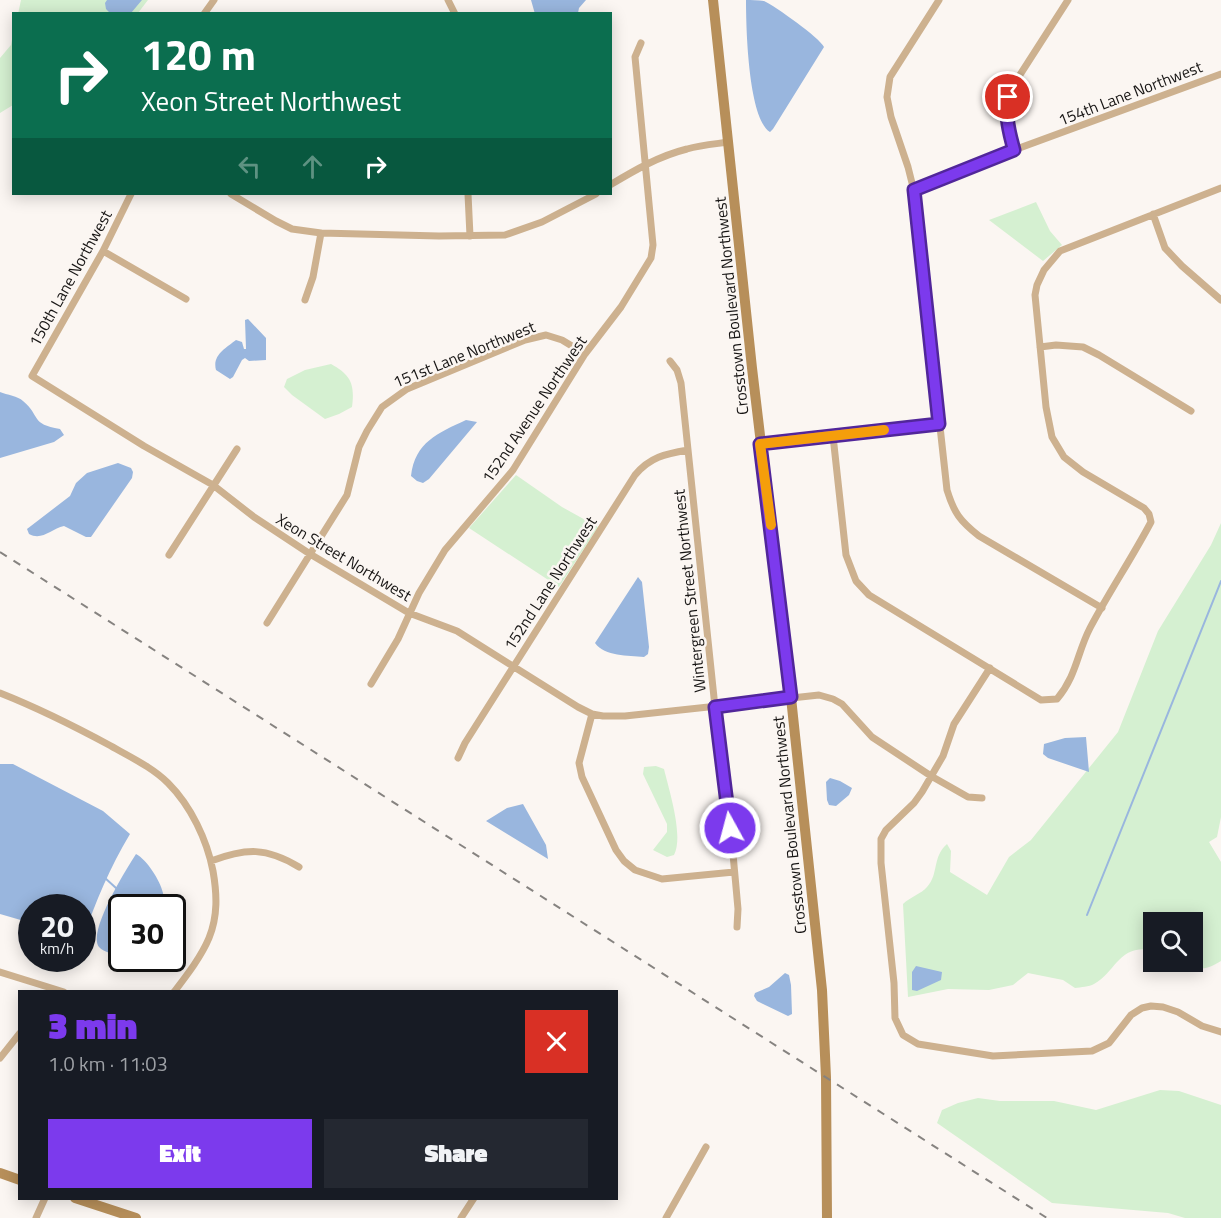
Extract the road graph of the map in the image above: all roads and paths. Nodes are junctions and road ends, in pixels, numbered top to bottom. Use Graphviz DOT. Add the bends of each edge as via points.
graph roads {
  1 [pos="713,0"];
  2 [pos="939,0"];
  3 [pos="1068,0"];
  4 [pos="641,43"];
  5 [pos="1221,74"];
  6 [pos="729,142"];
  7 [pos="1014,150"];
  8 [pos="646,164"];
  9 [pos="612,184"];
  10 [pos="1221,188"];
  11 [pos="914,190"];
  12 [pos="131,195"];
  13 [pos="233,195"];
  14 [pos="468,195"];
  15 [pos="594,195"];
  16 [pos="1153,214"];
  17 [pos="321,233"];
  18 [pos="470,236"];
  19 [pos="103,251"];
  20 [pos="186,299"];
  21 [pos="305,300"];
  22 [pos="1221,300"];
  23 [pos="1040,347"];
  24 [pos="585,354"];
  25 [pos="670,361"];
  26 [pos="32,376"];
  27 [pos="1191,411"];
  28 [pos="939,424"];
  29 [pos="833,436"];
  30 [pos="760,444"];
  31 [pos="237,449"];
  32 [pos="688,450"];
  33 [pos="213,484"];
  34 [pos="310,554"];
  35 [pos="169,555"];
  36 [pos="1102,608"];
  37 [pos="410,613"];
  38 [pos="267,623"];
  39 [pos="513,667"];
  40 [pos="990,668"];
  41 [pos="371,684"];
  42 [pos="0,693"];
  43 [pos="791,697"];
  44 [pos="715,707"];
  45 [pos="592,714"];
  46 [pos="458,758"];
  47 [pos="931,776"];
  48 [pos="982,798"];
  49 [pos="211,861"];
  50 [pos="299,867"];
  51 [pos="734,872"];
  52 [pos="737,927"];
  53 [pos="0,972"];
  54 [pos="40,988"];
  55 [pos="175,990"];
  56 [pos="1221,1032"];
  57 [pos="18,1036"];
  58 [pos="0,1058"];
  59 [pos="706,1147"];
  60 [pos="0,1173"];
  61 [pos="18,1179"];
  62 [pos="44,1200"];
  63 [pos="81,1200"];
  64 [pos="473,1200"];
  65 [pos="36,1218"];
  66 [pos="136,1218"];
  67 [pos="461,1218"];
  68 [pos="666,1218"];
  69 [pos="827,1218"];
  1 -- 6 [label="street, Crosstown Boulevard Northwest"];
  2 -- 11 [label="street" via="890,77 887,97"];
  3 -- 7 [label="street" via="1008,97 1008,129"];
  4 -- 8 [label="street" via="635,57"];
  5 -- 7 [label="street, 154th Lane Northwest"];
  6 -- 8 [label="street" via="687,148"];
  6 -- 30 [label="street, Crosstown Boulevard Northwest"];
  7 -- 11 [label="street, 154th Lane Northwest"];
  8 -- 9 [label="street"];
  8 -- 24 [label="street, 152nd Avenue Northwest" via="651,258 621,307"];
  10 -- 16 [label="street"];
  11 -- 28 [label="street"];
  12 -- 19 [label="street, 150th Lane Northwest"];
  13 -- 17 [label="street" via="292,229"];
  14 -- 18 [label="street"];
  15 -- 18 [label="street" via="523,230"];
  16 -- 22 [label="street" via="1165,248"];
  16 -- 23 [label="street" via="1093,236 1055,256 1044,270 1035,296"];
  17 -- 18 [label="street"];
  17 -- 21 [label="street"];
  19 -- 20 [label="street"];
  19 -- 26 [label="street, 150th Lane Northwest"];
  23 -- 27 [label="street" via="1083,347 1100,354"];
  23 -- 36 [label="street" via="1052,437 1064,457 1144,508 1151,521"];
  24 -- 34 [label="street, 151st Lane Northwest" via="546,335 525,340 391,398 367,431 347,495"];
  24 -- 37 [label="street, 152nd Avenue Northwest" via="513,470 444,550"];
  25 -- 32 [label="street, Wintergreen Street Northwest" via="681,383"];
  26 -- 33 [label="street, Xeon Street Northwest"];
  28 -- 29 [label="street"];
  28 -- 36 [label="street" via="947,490 962,523"];
  29 -- 30 [label="street"];
  29 -- 40 [label="street" via="846,555 856,581 868,595"];
  30 -- 43 [label="street, Crosstown Boulevard Northwest"];
  31 -- 33 [label="street"];
  32 -- 39 [label="street, 152nd Lane Northwest" via="663,455 643,465"];
  32 -- 44 [label="street, Wintergreen Street Northwest"];
  33 -- 34 [label="street, Xeon Street Northwest"];
  33 -- 35 [label="street"];
  34 -- 37 [label="street, Xeon Street Northwest"];
  34 -- 38 [label="street, 151st Lane Northwest"];
  36 -- 40 [label="street" via="1089,629 1067,687 1056,699 1041,700"];
  37 -- 39 [label="street, Xeon Street Northwest" via="457,631"];
  37 -- 41 [label="street, 152nd Avenue Northwest"];
  39 -- 45 [label="street, Xeon Street Northwest"];
  39 -- 46 [label="street, 152nd Lane Northwest"];
  40 -- 47 [label="street" via="954,724"];
  42 -- 49 [label="street" via="32,705 149,767 185,804 199,827"];
  43 -- 44 [label="street, Xeon Street Northwest"];
  43 -- 47 [label="street, Xeon Street Northwest" via="811,694 833,699 849,710 872,737"];
  43 -- 69 [label="street, Crosstown Boulevard Northwest" via="822,990"];
  44 -- 45 [label="street, Xeon Street Northwest" via="616,717"];
  44 -- 51 [label="street, Wintergreen Street Northwest"];
  45 -- 51 [label="street" via="581,750 580,770 624,861 635,870 662,879"];
  47 -- 48 [label="street, Xeon Street Northwest" via="968,797"];
  47 -- 56 [label="street" via="914,803 881,839 895,1018 903,1035 918,1044 993,1056 1092,1051 1108,1043 1131,1015 1151,1006 1178,1012"];
  49 -- 50 [label="street" via="240,851 262,852 283,857"];
  49 -- 55 [label="street" via="217,894 209,937"];
  51 -- 52 [label="street, Wintergreen Street Northwest"];
  53 -- 54 [label="street"];
  57 -- 58 [label="street"];
  59 -- 68 [label="street"];
  60 -- 61 [label="street"];
  62 -- 65 [label="street"];
  63 -- 66 [label="street"];
  64 -- 67 [label="street"];
}
